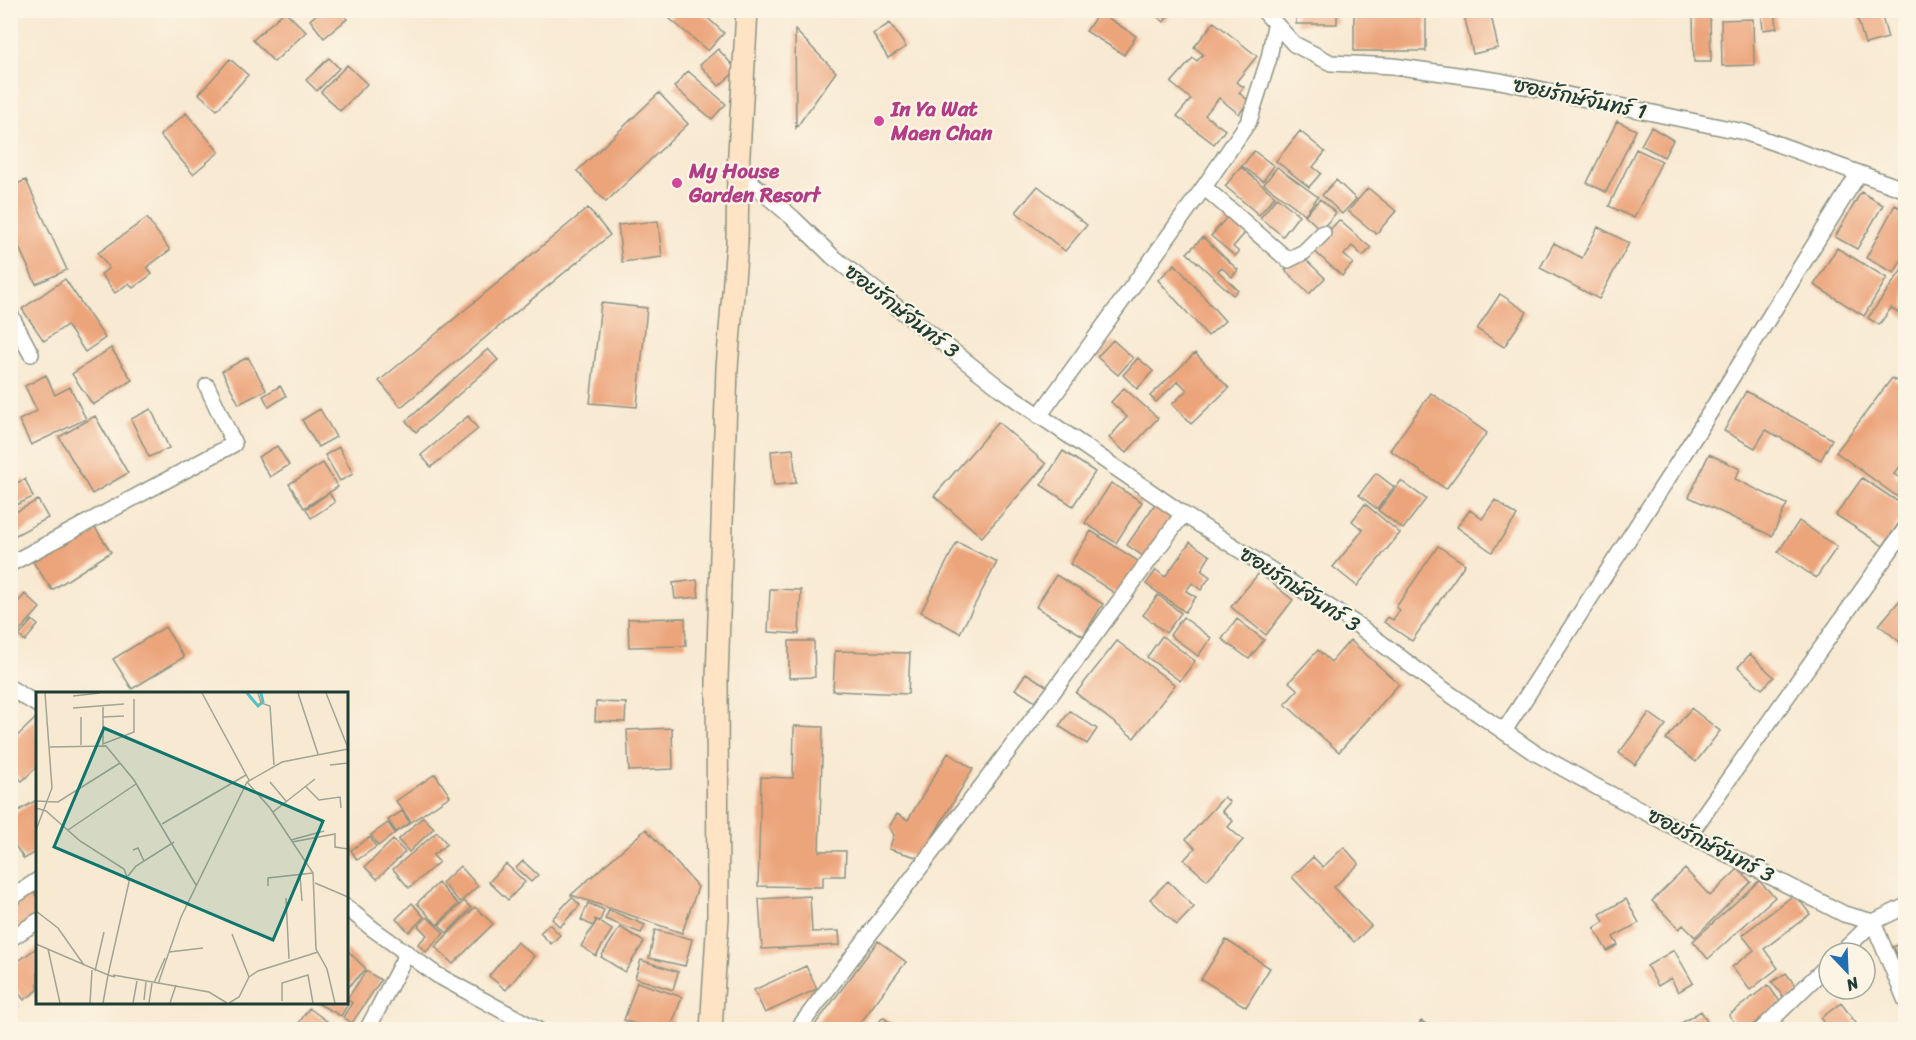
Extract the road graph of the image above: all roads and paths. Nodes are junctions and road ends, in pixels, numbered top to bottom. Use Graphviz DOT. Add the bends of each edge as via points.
graph roads {
  1 [pos="747,10"];
  2 [pos="1263,10"];
  3 [pos="1275,25"];
  4 [pos="738,171"];
  5 [pos="1858,173"];
  6 [pos="1204,187"];
  7 [pos="1905,190"];
  8 [pos="1323,233"];
  9 [pos="10,314"];
  10 [pos="31,354"];
  11 [pos="207,386"];
  12 [pos="1040,416"];
  13 [pos="1184,514"];
  14 [pos="1905,528"];
  15 [pos="10,564"];
  16 [pos="10,688"];
  17 [pos="36,704"];
  18 [pos="1504,731"];
  19 [pos="1690,834"];
  20 [pos="36,881"];
  21 [pos="10,899"];
  22 [pos="1905,906"];
  23 [pos="348,909"];
  24 [pos="36,922"];
  25 [pos="1873,922"];
  26 [pos="10,939"];
  27 [pos="1853,941"];
  28 [pos="407,953"];
  29 [pos="1817,975"];
  30 [pos="1905,1001"];
  31 [pos="367,1029"];
  32 [pos="538,1029"];
  33 [pos="711,1029"];
  34 [pos="797,1029"];
  35 [pos="1761,1029"];
  1 -- 4 [label="main road"];
  2 -- 3 [label="street, ซอยรักษ์จันทร์ 1"];
  3 -- 5 [label="street, ซอยรักษ์จันทร์ 1" via="1294,44 1331,63 1393,66 1500,81 1744,132"];
  3 -- 6 [label="street" via="1249,120"];
  4 -- 12 [label="street, ซอยรักษ์จันทร์ 3" via="832,256"];
  4 -- 33 [label="main road" via="737,243 726,379 717,680 718,917"];
  5 -- 7 [label="street, ซอยรักษ์จันทร์ 1"];
  5 -- 18 [label="street" via="1699,430"];
  6 -- 8 [label="street" via="1288,260 1304,252"];
  6 -- 12 [label="street"];
  9 -- 10 [label="street"];
  11 -- 15 [label="street" via="234,444"];
  12 -- 13 [label="street, ซอยรักษ์จันทร์ 3"];
  13 -- 18 [label="street, ซอยรักษ์จันทร์ 3" via="1356,624"];
  13 -- 34 [label="street"];
  14 -- 19 [label="street"];
  16 -- 17 [label="street"];
  18 -- 19 [label="street, ซอยรักษ์จันทร์ 3" via="1532,751"];
  19 -- 25 [label="street, ซอยรักษ์จันทร์ 3" via="1844,914"];
  20 -- 21 [label="street"];
  22 -- 25 [label="street"];
  23 -- 28 [label="street"];
  24 -- 26 [label="street"];
  25 -- 27 [label="street"];
  25 -- 30 [label="street"];
  28 -- 31 [label="street"];
  28 -- 32 [label="street" via="437,975"];
  29 -- 35 [label="street"];
}
